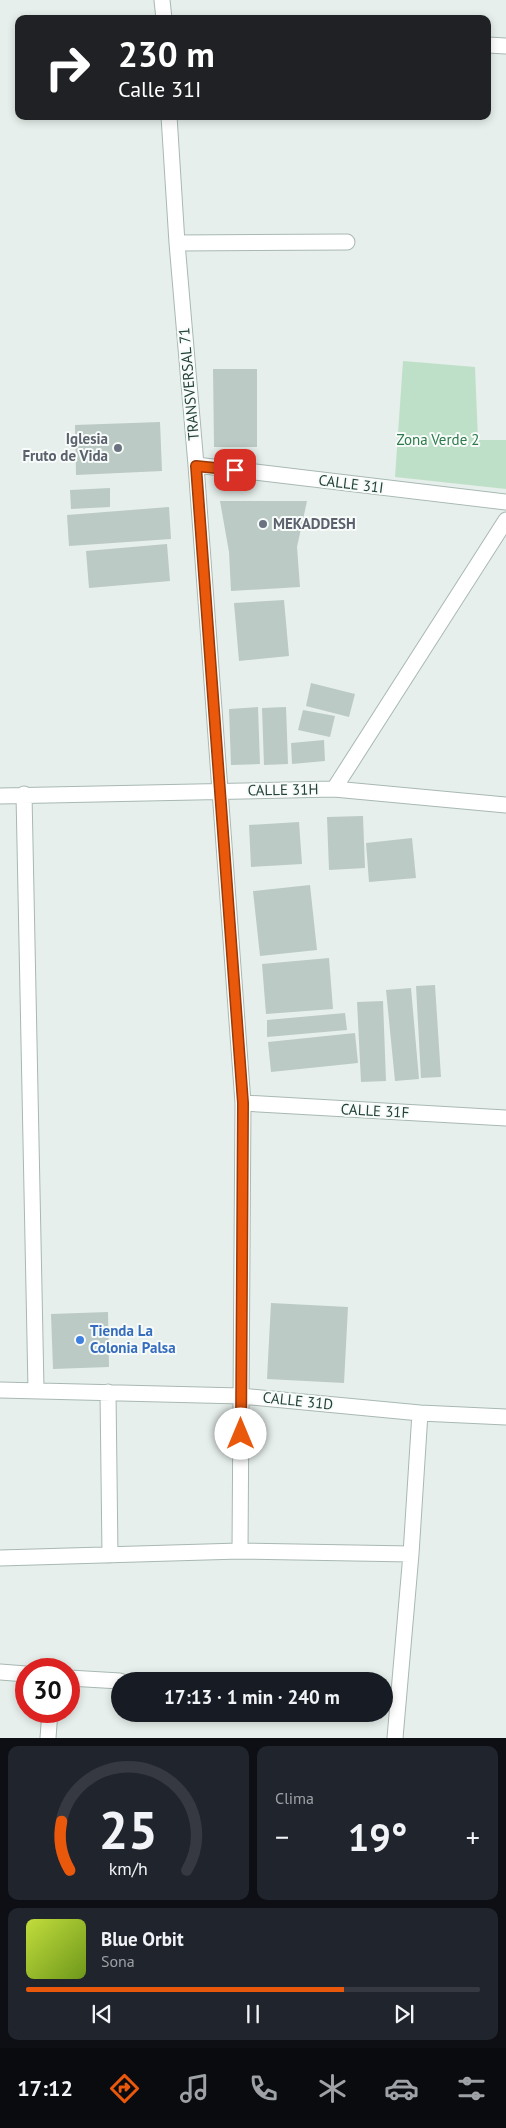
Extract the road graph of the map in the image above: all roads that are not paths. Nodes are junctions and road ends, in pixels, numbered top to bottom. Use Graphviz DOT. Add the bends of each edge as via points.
graph roads {
  1 [pos="162,0"];
  2 [pos="164,15"];
  3 [pos="491,45"];
  4 [pos="506,46"];
  5 [pos="169,120"];
  6 [pos="347,242"];
  7 [pos="177,243"];
  8 [pos="196,466"];
  9 [pos="506,502"];
  10 [pos="506,520"];
  11 [pos="334,789"];
  12 [pos="220,791"];
  13 [pos="24,794"];
  14 [pos="0,796"];
  15 [pos="506,805"];
  16 [pos="243,1103"];
  17 [pos="506,1118"];
  18 [pos="36,1389"];
  19 [pos="0,1390"];
  20 [pos="108,1392"];
  21 [pos="241,1396"];
  22 [pos="420,1413"];
  23 [pos="506,1417"];
  24 [pos="240,1551"];
  25 [pos="411,1554"];
  26 [pos="110,1555"];
  27 [pos="0,1558"];
  28 [pos="0,1672"];
  29 [pos="15,1673"];
  30 [pos="80,1679"];
  31 [pos="111,1680"];
  32 [pos="393,1686"];
  33 [pos="393,1722"];
  34 [pos="49,1723"];
  35 [pos="48,1738"];
  36 [pos="394,1738"];
  1 -- 2 [label="street"];
  3 -- 4 [label="street"];
  5 -- 7 [label="street, TRANSVERSAL 71"];
  6 -- 7 [label="street"];
  7 -- 8 [label="street, TRANSVERSAL 71"];
  8 -- 9 [label="street, CALLE 31I"];
  8 -- 12 [label="street, TRANSVERSAL 71"];
  10 -- 11 [label="street"];
  11 -- 12 [label="street, CALLE 31H"];
  11 -- 15 [label="street, CALLE 31H"];
  12 -- 13 [label="street, CALLE 31H"];
  12 -- 16 [label="street, TRANSVERSAL 71"];
  13 -- 14 [label="street, CALLE 31H"];
  13 -- 18 [label="street"];
  16 -- 17 [label="street, CALLE 31F"];
  16 -- 21 [label="street, TRANSVERSAL 71"];
  18 -- 19 [label="street, CALLE 31D"];
  18 -- 20 [label="street, CALLE 31D"];
  20 -- 21 [label="street, CALLE 31D"];
  20 -- 26 [label="street"];
  21 -- 22 [label="street, CALLE 31D"];
  21 -- 24 [label="street, TRANSVERSAL 71"];
  22 -- 23 [label="street, CALLE 31D"];
  22 -- 25 [label="street"];
  24 -- 25 [label="street"];
  24 -- 26 [label="street"];
  25 -- 32 [label="street"];
  26 -- 27 [label="street"];
  28 -- 29 [label="street"];
  30 -- 31 [label="street"];
  33 -- 36 [label="street"];
  34 -- 35 [label="street"];
}
